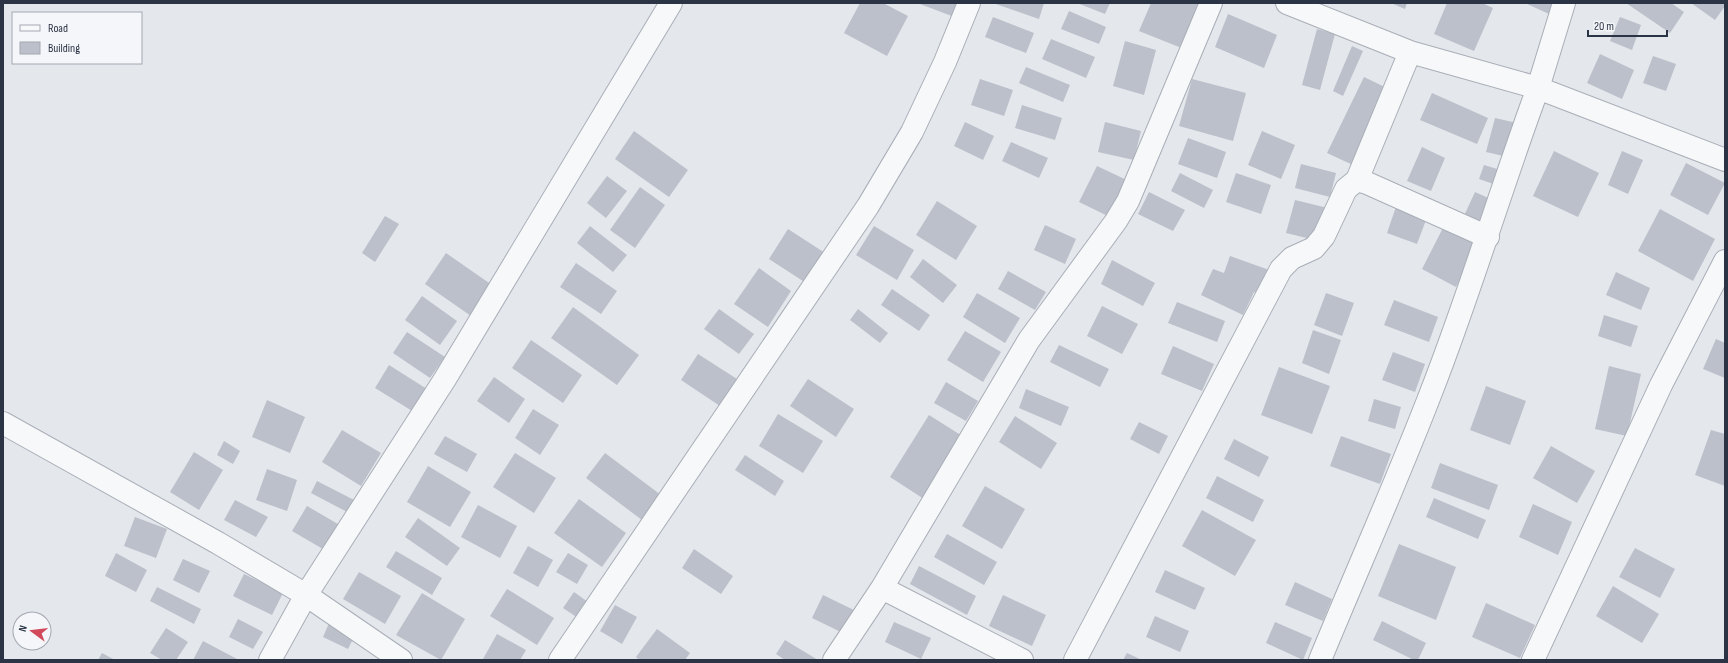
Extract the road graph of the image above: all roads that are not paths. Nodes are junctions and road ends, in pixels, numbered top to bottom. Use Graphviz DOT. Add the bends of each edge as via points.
graph roads {
  1 [pos="671,3"];
  2 [pos="969,3"];
  3 [pos="1211,3"];
  4 [pos="1287,3"];
  5 [pos="1564,3"];
  6 [pos="1410,52"];
  7 [pos="1538,88"];
  8 [pos="1725,160"];
  9 [pos="1357,180"];
  10 [pos="1488,237"];
  11 [pos="1725,261"];
  12 [pos="3,423"];
  13 [pos="882,588"];
  14 [pos="306,595"];
  15 [pos="270,660"];
  16 [pos="401,660"];
  17 [pos="560,660"];
  18 [pos="834,660"];
  19 [pos="1022,660"];
  20 [pos="1075,660"];
  21 [pos="1320,660"];
  22 [pos="1533,660"];
  1 -- 14 [label="street" via="445,379"];
  2 -- 17 [label="street" via="912,132 868,206"];
  3 -- 13 [label="street" via="1128,201 1029,340"];
  4 -- 6 [label="street"];
  5 -- 7 [label="street"];
  6 -- 7 [label="street"];
  6 -- 9 [label="street"];
  7 -- 8 [label="street"];
  7 -- 10 [label="street" via="1507,173"];
  9 -- 10 [label="street"];
  9 -- 20 [label="street" via="1346,189 1324,236 1314,248 1292,258 1281,269"];
  10 -- 21 [label="street" via="1432,390"];
  11 -- 22 [label="street" via="1661,385"];
  12 -- 14 [label="street"];
  13 -- 18 [label="street"];
  13 -- 19 [label="street"];
  14 -- 15 [label="street"];
  14 -- 16 [label="street"];
}
